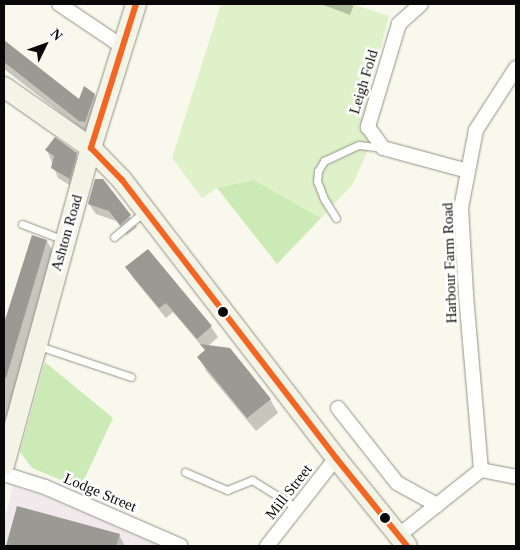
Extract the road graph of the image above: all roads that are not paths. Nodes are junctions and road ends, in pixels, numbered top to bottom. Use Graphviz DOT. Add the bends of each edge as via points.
graph roads {
  1 [pos="59,4"];
  2 [pos="136,4"];
  3 [pos="421,4"];
  4 [pos="123,47"];
  5 [pos="516,68"];
  6 [pos="4,87"];
  7 [pos="91,148"];
  8 [pos="383,148"];
  9 [pos="468,171"];
  10 [pos="145,211"];
  11 [pos="336,218"];
  12 [pos="22,224"];
  13 [pos="114,237"];
  14 [pos="65,240"];
  15 [pos="36,345"];
  16 [pos="131,377"];
  17 [pos="338,408"];
  18 [pos="336,458"];
  19 [pos="4,465"];
  20 [pos="482,470"];
  21 [pos="185,472"];
  22 [pos="4,474"];
  23 [pos="516,478"];
  24 [pos="437,506"];
  25 [pos="297,508"];
  26 [pos="402,541"];
  27 [pos="181,546"];
  28 [pos="267,546"];
  1 -- 4 [label="street"];
  2 -- 4 [label="street, Ashton Road"];
  3 -- 8 [label="street, Leigh Fold" via="399,24 368,127"];
  4 -- 7 [label="street, Ashton Road"];
  5 -- 9 [label="street, Harbour Farm Road" via="476,130"];
  6 -- 7 [label="street"];
  7 -- 10 [label="street" via="122,180"];
  7 -- 14 [label="street, Ashton Road"];
  8 -- 9 [label="street"];
  8 -- 11 [label="lane" via="359,145 324,161 317,181"];
  9 -- 20 [label="street, Harbour Farm Road" via="461,208"];
  10 -- 13 [label="lane"];
  10 -- 18 [label="street"];
  12 -- 14 [label="lane"];
  14 -- 15 [label="street, Ashton Road"];
  15 -- 16 [label="lane"];
  15 -- 19 [label="street, Ashton Road"];
  17 -- 24 [label="street" via="397,483"];
  18 -- 25 [label="street, Mill Street"];
  18 -- 26 [label="street"];
  20 -- 23 [label="street"];
  20 -- 24 [label="street"];
  21 -- 25 [label="lane" via="227,490 252,480"];
  22 -- 27 [label="street, Lodge Street" via="45,487"];
  24 -- 26 [label="street"];
  25 -- 28 [label="street, Mill Street"];
}
